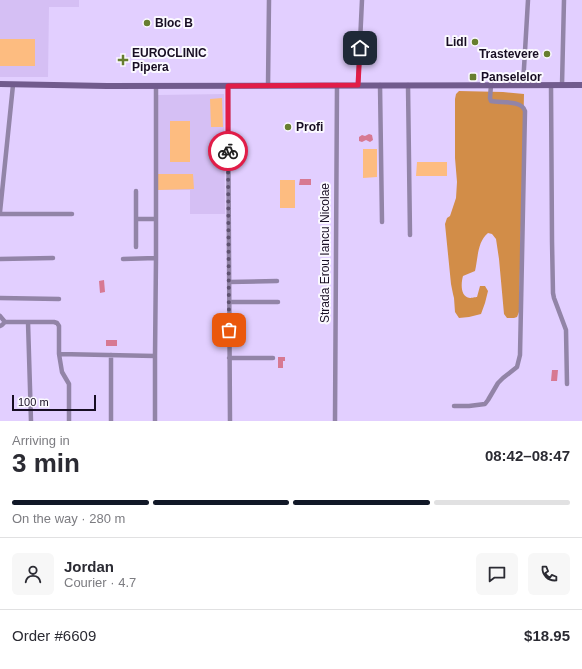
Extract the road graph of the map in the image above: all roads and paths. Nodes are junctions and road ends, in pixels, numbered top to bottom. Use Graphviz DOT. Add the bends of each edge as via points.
graph roads {
  1 [pos="269,0"];
  2 [pos="362,0"];
  3 [pos="528,0"];
  4 [pos="564,0"];
  5 [pos="0,84"];
  6 [pos="13,84"];
  7 [pos="523,84"];
  8 [pos="337,85"];
  9 [pos="358,85"];
  10 [pos="380,85"];
  11 [pos="408,85"];
  12 [pos="490,85"];
  13 [pos="551,85"];
  14 [pos="562,85"];
  15 [pos="582,85"];
  16 [pos="156,86"];
  17 [pos="228,86"];
  18 [pos="268,86"];
  19 [pos="136,191"];
  20 [pos="0,213"];
  21 [pos="72,214"];
  22 [pos="156,219"];
  23 [pos="136,220"];
  24 [pos="382,222"];
  25 [pos="410,235"];
  26 [pos="136,247"];
  27 [pos="53,258"];
  28 [pos="156,258"];
  29 [pos="0,259"];
  30 [pos="123,259"];
  31 [pos="277,281"];
  32 [pos="229,282"];
  33 [pos="0,298"];
  34 [pos="59,299"];
  35 [pos="229,302"];
  36 [pos="278,302"];
  37 [pos="0,316"];
  38 [pos="5,322"];
  39 [pos="28,322"];
  40 [pos="0,326"];
  41 [pos="59,354"];
  42 [pos="111,355"];
  43 [pos="155,356"];
  44 [pos="229,358"];
  45 [pos="273,358"];
  46 [pos="567,384"];
  47 [pos="454,406"];
  48 [pos="31,421"];
  49 [pos="69,421"];
  50 [pos="111,421"];
  51 [pos="155,421"];
  52 [pos="230,421"];
  53 [pos="335,421"];
  1 -- 18 [label="street"];
  2 -- 9 [label="street"];
  3 -- 7 [label="street"];
  4 -- 14 [label="street"];
  5 -- 6 [label="street"];
  6 -- 16 [label="street"];
  6 -- 20 [label="street"];
  7 -- 12 [label="street"];
  7 -- 13 [label="street"];
  8 -- 9 [label="street"];
  8 -- 18 [label="street"];
  8 -- 53 [label="street, Strada Erou Iancu Nicolae"];
  9 -- 10 [label="street"];
  10 -- 11 [label="street"];
  10 -- 24 [label="street"];
  11 -- 12 [label="street"];
  11 -- 25 [label="street"];
  12 -- 47 [label="street" via="491,101 515,103 521,105 525,111 520,355 517,367 503,378 485,404"];
  13 -- 14 [label="street"];
  13 -- 46 [label="street" via="553,293 566,330"];
  14 -- 15 [label="street"];
  16 -- 17 [label="street"];
  16 -- 22 [label="street"];
  17 -- 18 [label="street"];
  17 -- 32 [label="street"];
  19 -- 23 [label="street"];
  20 -- 21 [label="street"];
  22 -- 23 [label="street"];
  22 -- 28 [label="street"];
  23 -- 26 [label="street"];
  27 -- 29 [label="street"];
  28 -- 30 [label="street"];
  28 -- 43 [label="street"];
  31 -- 32 [label="street"];
  32 -- 35 [label="street"];
  33 -- 34 [label="street"];
  35 -- 36 [label="street"];
  35 -- 44 [label="street"];
  37 -- 38 [label="street"];
  38 -- 39 [label="street"];
  38 -- 40 [label="street"];
  39 -- 41 [label="street" via="57,323"];
  39 -- 48 [label="street"];
  41 -- 42 [label="street"];
  41 -- 49 [label="street" via="62,372 69,384"];
  42 -- 43 [label="street"];
  42 -- 50 [label="street"];
  43 -- 51 [label="street"];
  44 -- 45 [label="street"];
  44 -- 52 [label="street"];
}
